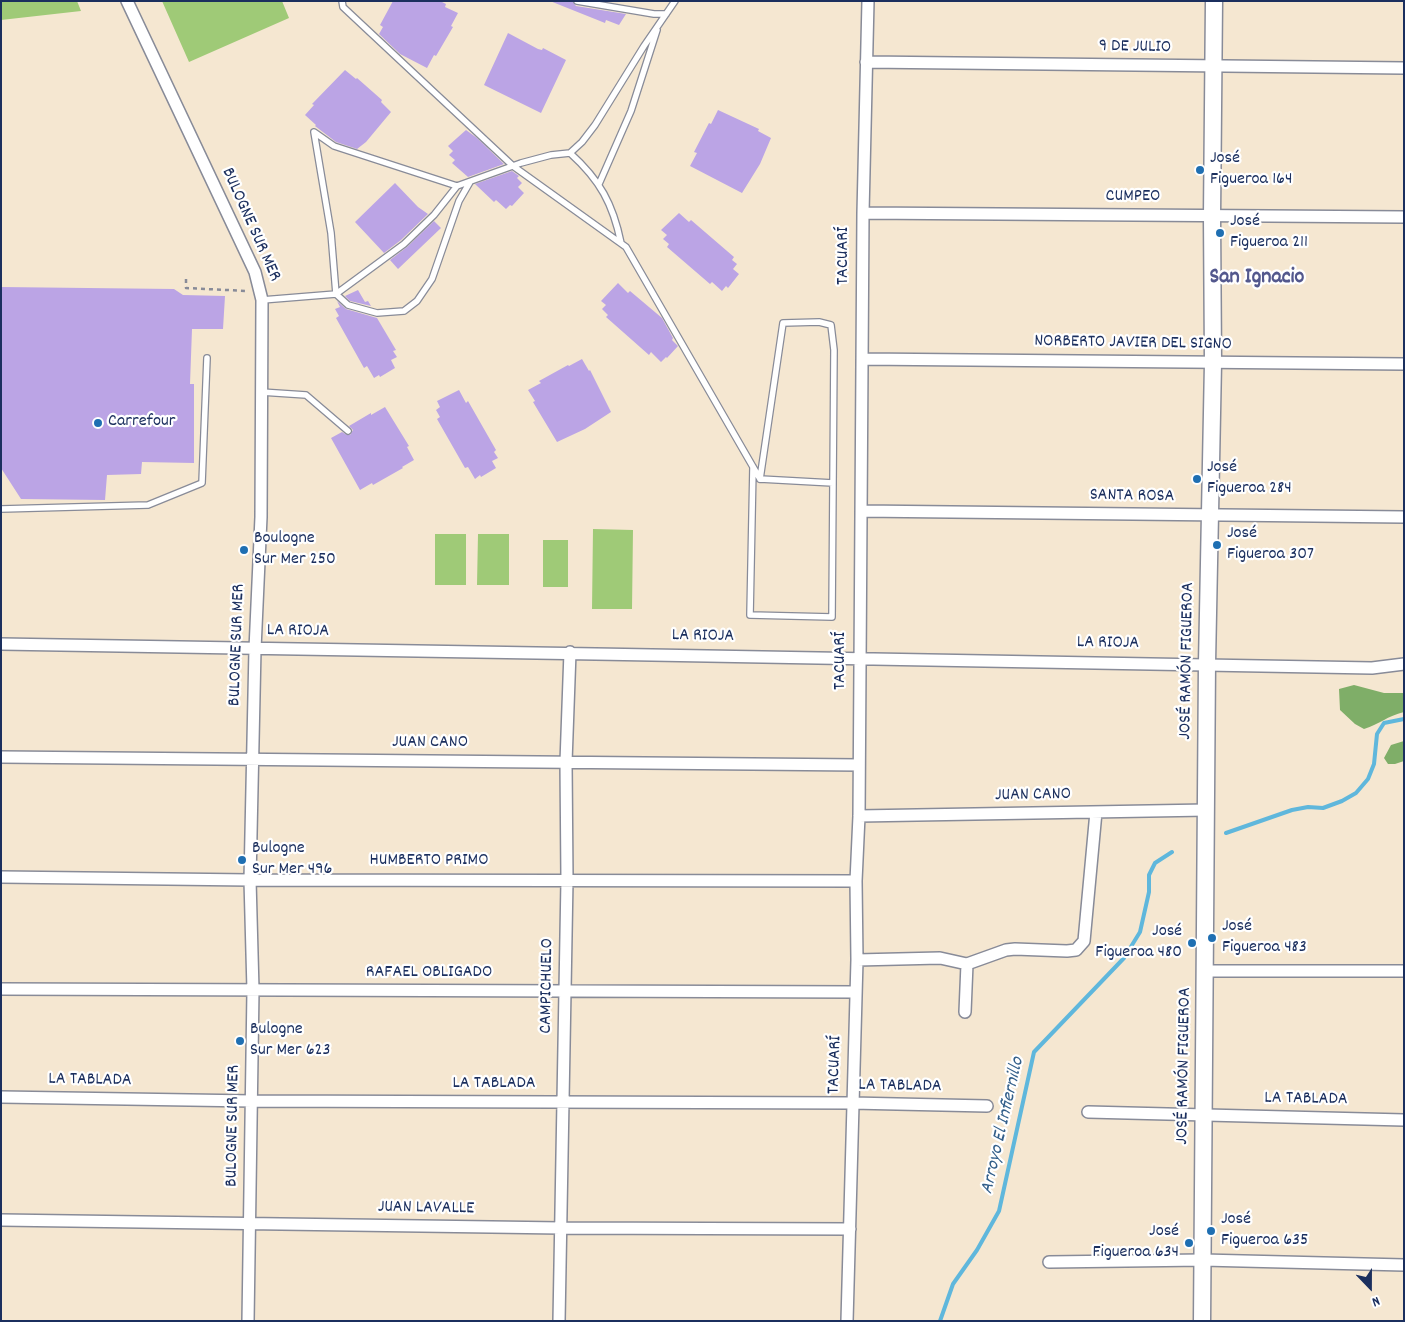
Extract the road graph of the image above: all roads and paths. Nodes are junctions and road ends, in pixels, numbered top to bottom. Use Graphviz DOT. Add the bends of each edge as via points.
graph roads {
  1 [pos="127,1"];
  2 [pos="342,1"];
  3 [pos="577,1"];
  4 [pos="675,1"];
  5 [pos="868,1"];
  6 [pos="1214,1"];
  7 [pos="666,14"];
  8 [pos="660,23"];
  9 [pos="866,62"];
  10 [pos="1213,66"];
  11 [pos="1404,68"];
  12 [pos="570,153"];
  13 [pos="513,166"];
  14 [pos="470,182"];
  15 [pos="599,184"];
  16 [pos="456,186"];
  17 [pos="863,213"];
  18 [pos="1212,216"];
  19 [pos="1404,217"];
  20 [pos="621,243"];
  21 [pos="186,278"];
  22 [pos="336,294"];
  23 [pos="262,295"];
  24 [pos="207,358"];
  25 [pos="862,359"];
  26 [pos="1213,363"];
  27 [pos="1404,364"];
  28 [pos="261,392"];
  29 [pos="348,431"];
  30 [pos="753,467"];
  31 [pos="760,479"];
  32 [pos="833,483"];
  33 [pos="1,509"];
  34 [pos="861,511"];
  35 [pos="1211,516"];
  36 [pos="1404,517"];
  37 [pos="1,644"];
  38 [pos="255,649"];
  39 [pos="570,652"];
  40 [pos="860,657"];
  41 [pos="1207,663"];
  42 [pos="1404,664"];
  43 [pos="1,758"];
  44 [pos="253,760"];
  45 [pos="566,762"];
  46 [pos="859,765"];
  47 [pos="1207,810"];
  48 [pos="1096,812"];
  49 [pos="859,816"];
  50 [pos="1,877"];
  51 [pos="250,880"];
  52 [pos="567,880"];
  53 [pos="856,882"];
  54 [pos="857,960"];
  55 [pos="966,964"];
  56 [pos="1206,971"];
  57 [pos="1404,971"];
  58 [pos="1,988"];
  59 [pos="253,990"];
  60 [pos="565,992"];
  61 [pos="856,992"];
  62 [pos="965,1012"];
  63 [pos="1,1097"];
  64 [pos="252,1101"];
  65 [pos="563,1102"];
  66 [pos="852,1103"];
  67 [pos="987,1106"];
  68 [pos="1088,1112"];
  69 [pos="1204,1116"];
  70 [pos="1404,1120"];
  71 [pos="1,1220"];
  72 [pos="250,1224"];
  73 [pos="561,1228"];
  74 [pos="850,1229"];
  75 [pos="1202,1260"];
  76 [pos="1049,1262"];
  77 [pos="1404,1265"];
  78 [pos="248,1321"];
  79 [pos="559,1321"];
  80 [pos="847,1321"];
  81 [pos="1202,1321"];
  1 -- 23 [label="street, BULOGNE SUR MER" via="255,272"];
  2 -- 13 [label="lane" via="343,6"];
  3 -- 7 [label="lane"];
  4 -- 7 [label="lane"];
  5 -- 9 [label="street, TACUARÍ"];
  6 -- 10 [label="main road, JOSÉ RAMÓN FIGUEROA"];
  7 -- 8 [label="lane"];
  8 -- 12 [label="lane" via="595,125"];
  8 -- 15 [label="lane" via="631,111"];
  9 -- 10 [label="street, 9 DE JULIO"];
  9 -- 17 [label="street, TACUARÍ"];
  10 -- 11 [label="street, 9 DE JULIO"];
  10 -- 18 [label="main road, JOSÉ RAMÓN FIGUEROA"];
  12 -- 13 [label="lane"];
  12 -- 15 [label="lane"];
  13 -- 14 [label="lane"];
  13 -- 20 [label="lane"];
  14 -- 16 [label="lane"];
  14 -- 22 [label="lane" via="459,201 432,279 417,302 404,311 377,312 348,305"];
  15 -- 20 [label="lane"];
  16 -- 22 [label="lane" via="434,215 404,244"];
  16 -- 22 [label="lane" via="334,146 314,132 331,233"];
  17 -- 18 [label="street, CUMPEO"];
  17 -- 25 [label="street, TACUARÍ"];
  18 -- 19 [label="street, CUMPEO"];
  18 -- 26 [label="main road, JOSÉ RAMÓN FIGUEROA"];
  20 -- 30 [label="lane"];
  21 -- 23 [label="path" via="186,288"];
  22 -- 23 [label="lane"];
  23 -- 28 [label="street, BULOGNE SUR MER"];
  24 -- 33 [label="lane" via="202,483 148,505"];
  25 -- 26 [label="street, NORBERTO JAVIER DEL SIGNO"];
  25 -- 34 [label="street, TACUARÍ"];
  26 -- 27 [label="street, NORBERTO JAVIER DEL SIGNO"];
  26 -- 35 [label="main road, JOSÉ RAMÓN FIGUEROA"];
  28 -- 29 [label="lane" via="306,395"];
  28 -- 38 [label="street, BULOGNE SUR MER" via="261,517"];
  30 -- 31 [label="lane"];
  30 -- 32 [label="lane" via="750,615 832,617"];
  31 -- 32 [label="lane"];
  31 -- 32 [label="lane" via="783,323 819,322 831,325 834,350"];
  34 -- 35 [label="street, SANTA ROSA"];
  34 -- 40 [label="street, TACUARÍ"];
  35 -- 36 [label="street, SANTA ROSA"];
  35 -- 41 [label="main road, JOSÉ RAMÓN FIGUEROA"];
  37 -- 38 [label="street, LA RIOJA"];
  38 -- 39 [label="street, LA RIOJA"];
  38 -- 44 [label="street, BULOGNE SUR MER"];
  39 -- 40 [label="street, LA RIOJA"];
  39 -- 45 [label="street, CAMPICHUELO"];
  40 -- 41 [label="street, LA RIOJA"];
  40 -- 46 [label="street, TACUARÍ"];
  41 -- 42 [label="street, LA RIOJA" via="1372,668"];
  41 -- 47 [label="main road, JOSÉ RAMÓN FIGUEROA"];
  43 -- 44 [label="street, JUAN CANO"];
  44 -- 45 [label="street, JUAN CANO"];
  44 -- 51 [label="street, BULOGNE SUR MER"];
  45 -- 46 [label="street, JUAN CANO"];
  45 -- 52 [label="street, CAMPICHUELO"];
  46 -- 49 [label="street, TACUARÍ"];
  47 -- 48 [label="street, JUAN CANO"];
  47 -- 56 [label="main road, JOSÉ RAMÓN FIGUEROA"];
  48 -- 49 [label="street, JUAN CANO"];
  48 -- 55 [label="street" via="1084,941 1080,946 1067,951 1006,950"];
  49 -- 53 [label="street, TACUARÍ"];
  50 -- 51 [label="street, HUMBERTO PRIMO"];
  51 -- 52 [label="street, HUMBERTO PRIMO"];
  51 -- 59 [label="street, BULOGNE SUR MER"];
  52 -- 53 [label="street, HUMBERTO PRIMO"];
  52 -- 60 [label="street, CAMPICHUELO"];
  53 -- 54 [label="street, TACUARÍ"];
  54 -- 55 [label="street" via="940,958"];
  54 -- 61 [label="street, TACUARÍ"];
  55 -- 62 [label="street"];
  56 -- 57 [label="street"];
  56 -- 69 [label="main road, JOSÉ RAMÓN FIGUEROA"];
  58 -- 59 [label="street, RAFAEL OBLIGADO"];
  59 -- 60 [label="street, RAFAEL OBLIGADO"];
  59 -- 64 [label="street, BULOGNE SUR MER"];
  60 -- 61 [label="street, RAFAEL OBLIGADO"];
  60 -- 65 [label="street, CAMPICHUELO"];
  61 -- 66 [label="street, TACUARÍ"];
  63 -- 64 [label="street, LA TABLADA"];
  64 -- 65 [label="street, LA TABLADA"];
  64 -- 72 [label="street, BULOGNE SUR MER"];
  65 -- 66 [label="street, LA TABLADA"];
  65 -- 73 [label="street, CAMPICHUELO"];
  66 -- 67 [label="street, LA TABLADA"];
  66 -- 74 [label="street, TACUARÍ"];
  68 -- 69 [label="street, LA TABLADA"];
  69 -- 70 [label="street, LA TABLADA"];
  69 -- 75 [label="main road, JOSÉ RAMÓN FIGUEROA"];
  71 -- 72 [label="street, JUAN LAVALLE"];
  72 -- 73 [label="street, JUAN LAVALLE"];
  72 -- 78 [label="street, BULOGNE SUR MER"];
  73 -- 74 [label="street, JUAN LAVALLE"];
  73 -- 79 [label="street, CAMPICHUELO"];
  74 -- 80 [label="street, TACUARÍ"];
  75 -- 76 [label="street"];
  75 -- 77 [label="street"];
  75 -- 81 [label="main road, JOSÉ RAMÓN FIGUEROA"];
}
